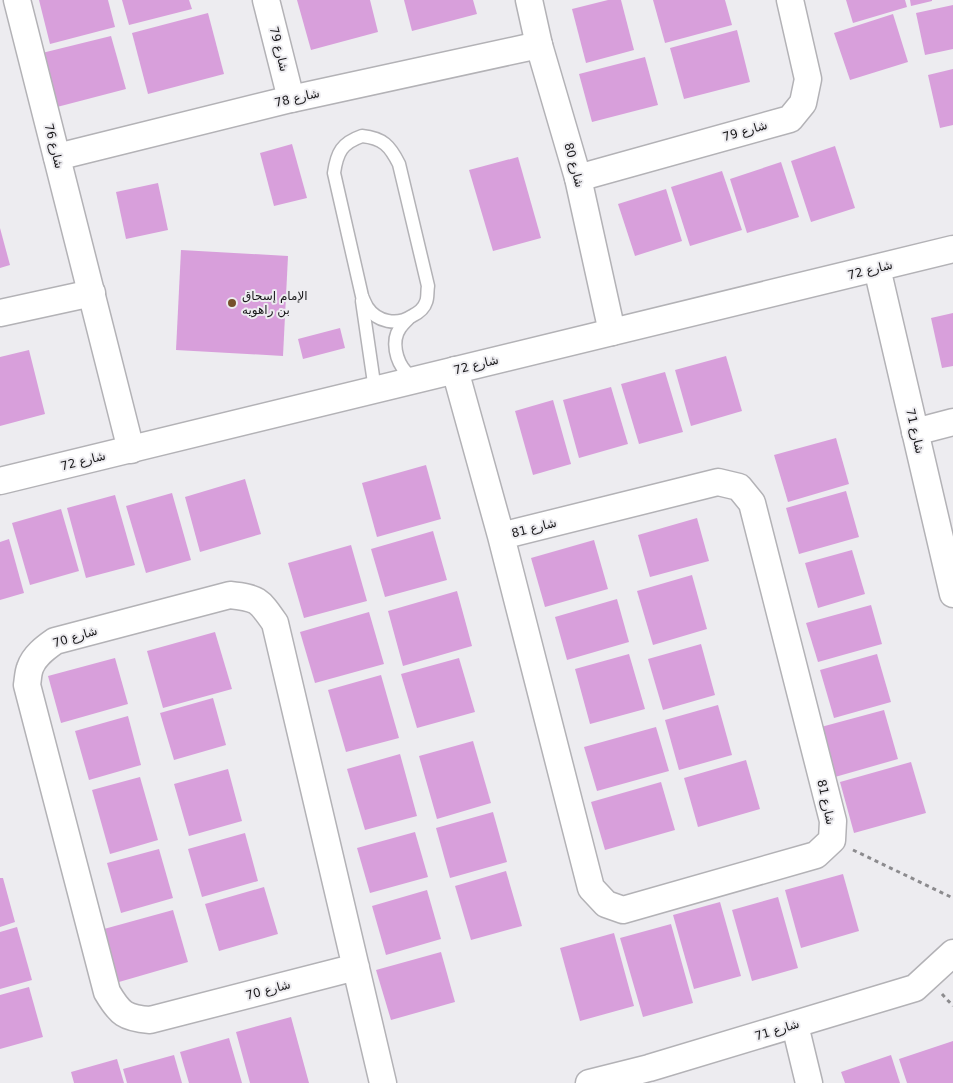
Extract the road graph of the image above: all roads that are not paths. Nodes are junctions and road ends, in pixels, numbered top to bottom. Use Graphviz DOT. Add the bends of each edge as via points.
graph roads {
  1 [pos="17,0"];
  2 [pos="266,0"];
  3 [pos="528,0"];
  4 [pos="790,0"];
  5 [pos="539,45"];
  6 [pos="291,99"];
  7 [pos="57,157"];
  8 [pos="578,178"];
  9 [pos="953,249"];
  10 [pos="877,268"];
  11 [pos="92,293"];
  12 [pos="362,296"];
  13 [pos="0,313"];
  14 [pos="408,319"];
  15 [pos="612,332"];
  16 [pos="455,370"];
  17 [pos="416,380"];
  18 [pos="375,390"];
  19 [pos="953,422"];
  20 [pos="915,432"];
  21 [pos="131,450"];
  22 [pos="0,481"];
  23 [pos="501,536"];
  24 [pos="953,594"];
  25 [pos="953,953"];
  26 [pos="356,967"];
  27 [pos="794,1024"];
  28 [pos="651,1076"];
  29 [pos="383,1083"];
  30 [pos="589,1083"];
  31 [pos="809,1083"];
  1 -- 7 [label="street, شارع 76"];
  2 -- 6 [label="street, شارع 79"];
  3 -- 5 [label="street, شارع 80"];
  4 -- 8 [label="street, شارع 79" via="808,79 803,102 790,119"];
  5 -- 6 [label="street, شارع 78"];
  5 -- 8 [label="street, شارع 80"];
  6 -- 7 [label="street, شارع 78"];
  7 -- 11 [label="street, شارع 76"];
  8 -- 15 [label="street, شارع 80"];
  9 -- 10 [label="street, شارع 72"];
  10 -- 15 [label="street, شارع 72"];
  10 -- 20 [label="street, شارع 71"];
  11 -- 13 [label="street"];
  11 -- 21 [label="street, شارع 76"];
  12 -- 14 [label="lane" via="367,308 386,322"];
  12 -- 14 [label="lane" via="334,173 336,159 343,147 362,136 383,142 399,164 428,286 426,302"];
  12 -- 18 [label="lane"];
  14 -- 17 [label="lane" via="399,329 396,352 406,372"];
  15 -- 16 [label="street, شارع 72"];
  16 -- 17 [label="street, شارع 72"];
  16 -- 23 [label="street, شارع 81"];
  17 -- 18 [label="street, شارع 72"];
  18 -- 21 [label="street, شارع 72"];
  19 -- 20 [label="street"];
  20 -- 24 [label="street, شارع 71"];
  21 -- 22 [label="street, شارع 72"];
  23 -- 23 [label="street, شارع 81" via="591,888 606,904 623,910 816,855 832,840 833,820 752,503 739,487 718,482"];
  25 -- 27 [label="street, شارع 71" via="915,988"];
  26 -- 26 [label="street, شارع 70" via="276,623 260,603 249,597 230,595 55,641 45,647 29,668 27,685 107,992 116,1007 136,1019 150,1020"];
  26 -- 29 [label="street, شارع 70"];
  27 -- 28 [label="street, شارع 71"];
  27 -- 31 [label="street"];
  28 -- 30 [label="street, شارع 71"];
}
